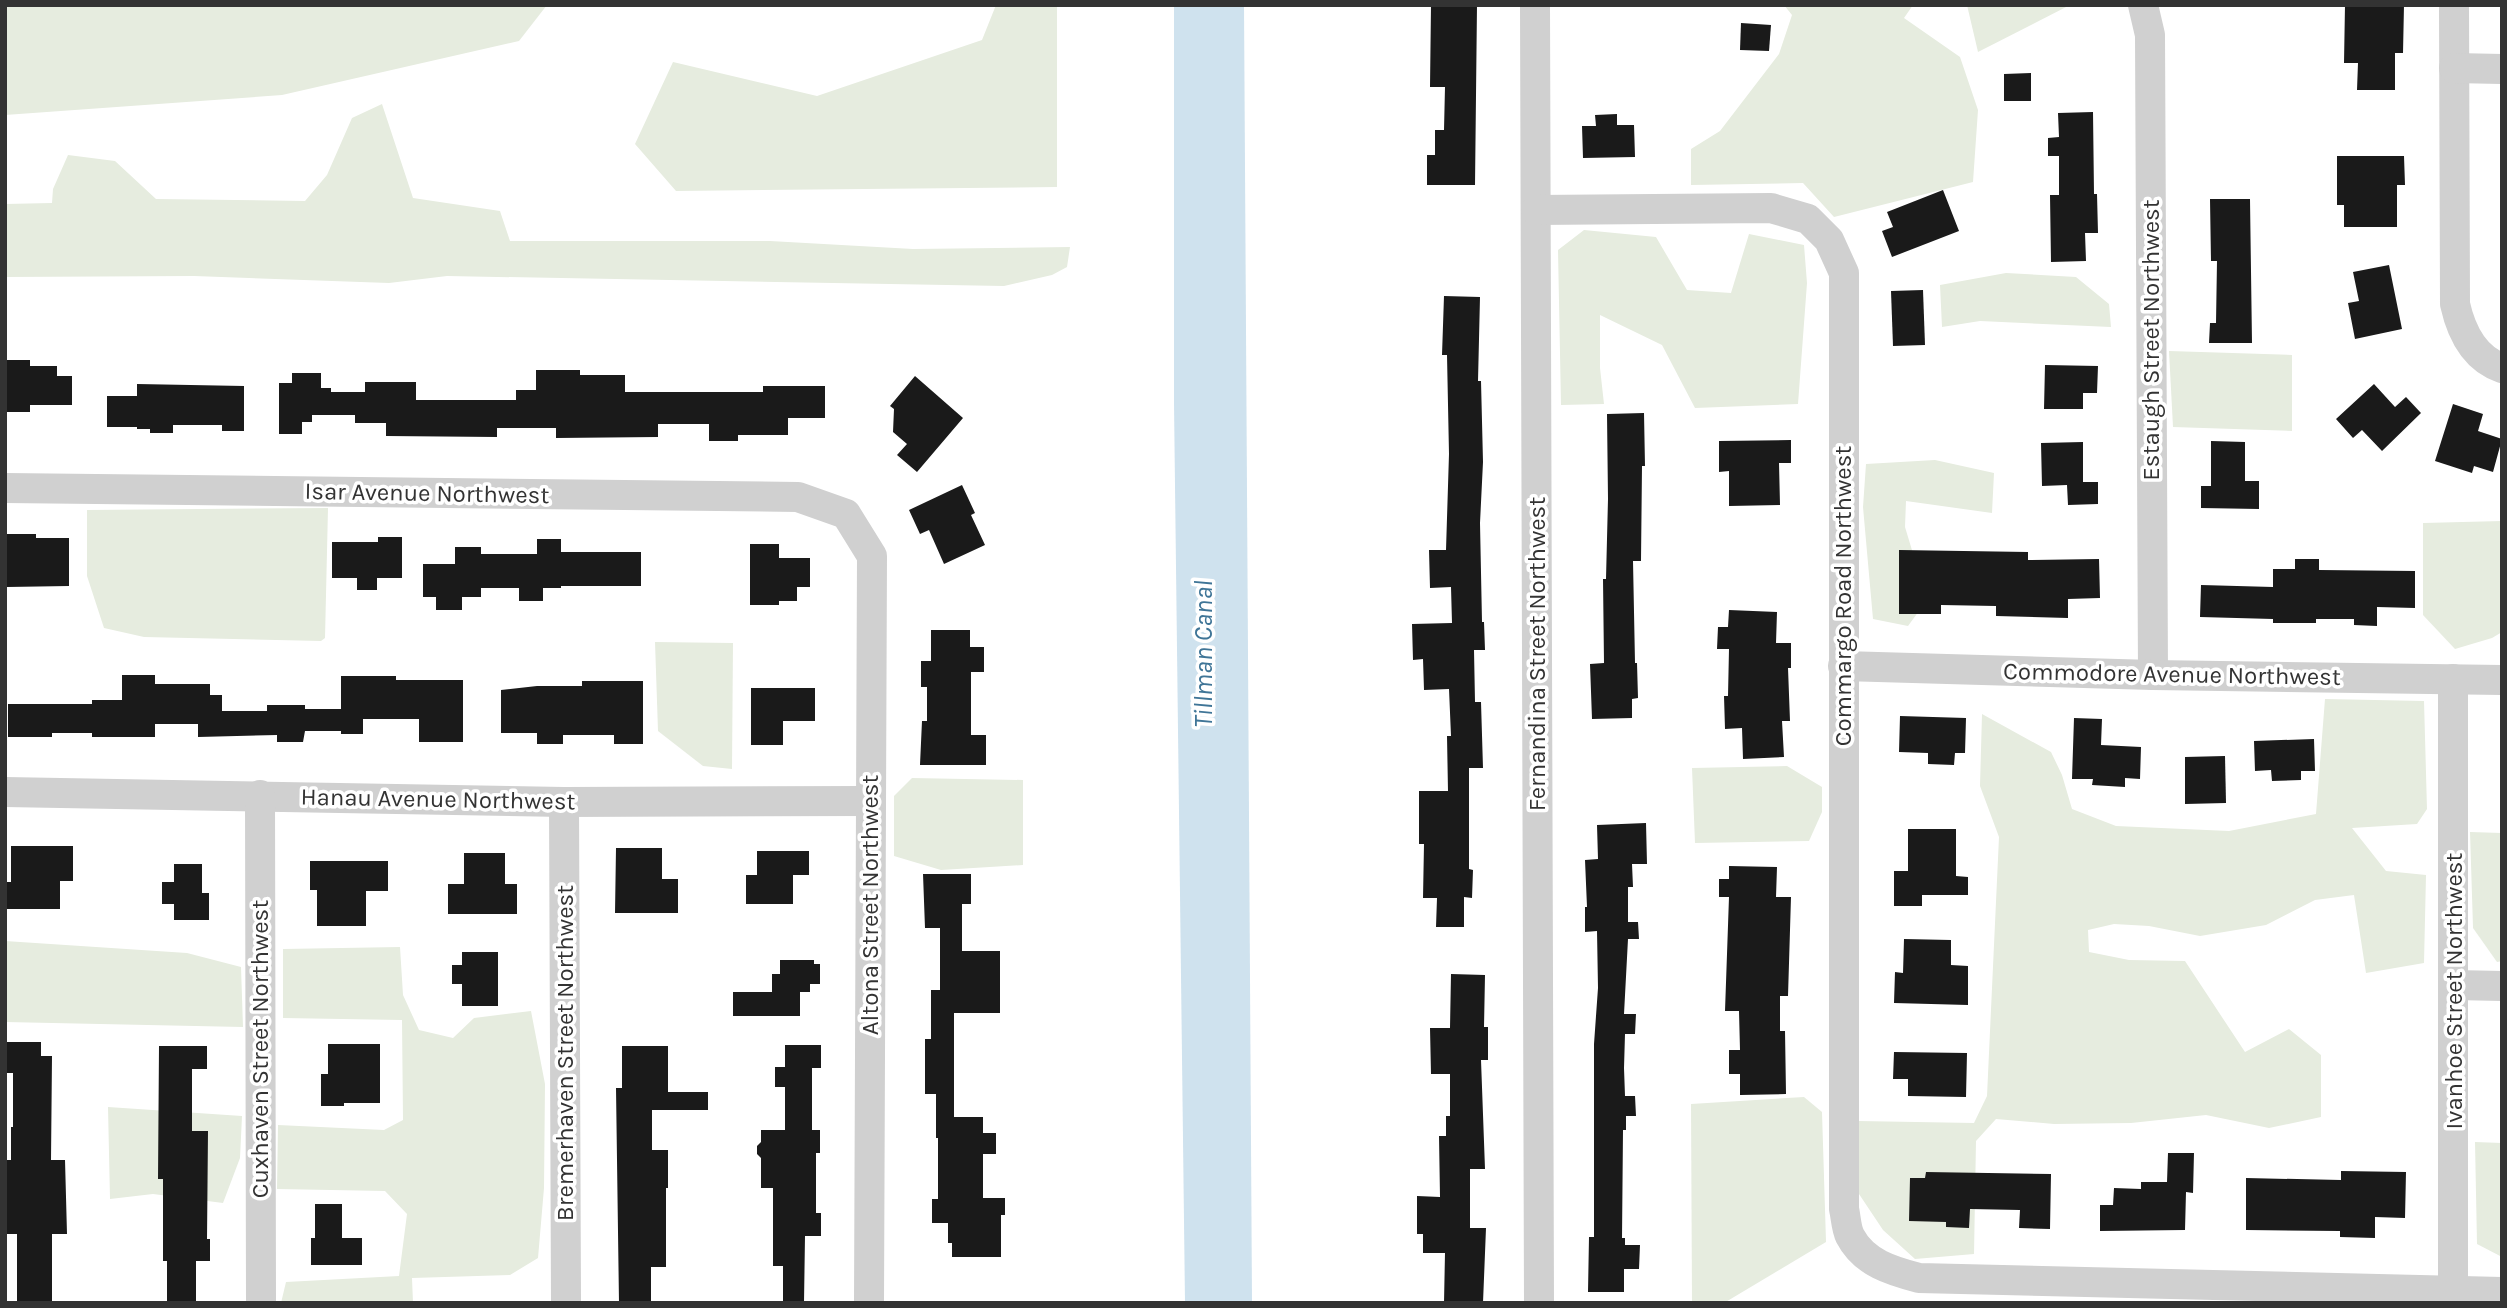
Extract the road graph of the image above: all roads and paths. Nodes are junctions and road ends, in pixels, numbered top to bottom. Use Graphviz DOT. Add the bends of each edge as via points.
graph roads {
  1 [pos="1535,5"];
  2 [pos="2143,5"];
  3 [pos="2454,5"];
  4 [pos="2454,68"];
  5 [pos="2502,69"];
  6 [pos="1536,210"];
  7 [pos="2502,368"];
  8 [pos="5,488"];
  9 [pos="846,514"];
  10 [pos="1843,666"];
  11 [pos="2153,675"];
  12 [pos="2453,679"];
  13 [pos="2502,680"];
  14 [pos="5,792"];
  15 [pos="260,795"];
  16 [pos="870,801"];
  17 [pos="564,803"];
  18 [pos="2455,985"];
  19 [pos="2502,986"];
  20 [pos="2502,1292"];
  21 [pos="2453,1297"];
  22 [pos="261,1303"];
  23 [pos="566,1303"];
  24 [pos="869,1303"];
  25 [pos="1539,1303"];
  1 -- 6 [label="street, Fernandina Street Northwest"];
  2 -- 11 [label="street, Estaugh Street Northwest" via="2150,34"];
  3 -- 4 [label="street"];
  4 -- 5 [label="street"];
  4 -- 7 [label="street" via="2455,304 2461,329 2473,348"];
  6 -- 10 [label="street, Commargo Road Northwest" via="1771,208 1808,219 1829,240 1844,273"];
  6 -- 25 [label="street, Fernandina Street Northwest"];
  8 -- 9 [label="street, Isar Avenue Northwest" via="798,497"];
  9 -- 16 [label="street, Altona Street Northwest" via="872,556"];
  10 -- 11 [label="street, Commodore Avenue Northwest"];
  10 -- 21 [label="street, Commargo Road Northwest" via="1844,1209 1849,1235 1864,1254 1885,1269 1919,1278"];
  11 -- 12 [label="street, Commodore Avenue Northwest"];
  12 -- 13 [label="street, Commodore Avenue Northwest"];
  12 -- 18 [label="street, Ivanhoe Street Northwest"];
  14 -- 15 [label="street, Hanau Avenue Northwest"];
  15 -- 17 [label="street, Hanau Avenue Northwest"];
  15 -- 22 [label="street, Cuxhaven Street Northwest"];
  16 -- 17 [label="street, Hanau Avenue Northwest"];
  16 -- 24 [label="street, Altona Street Northwest"];
  17 -- 23 [label="street, Bremerhaven Street Northwest"];
  18 -- 19 [label="street"];
  18 -- 21 [label="street, Ivanhoe Street Northwest"];
  20 -- 21 [label="street"];
}
